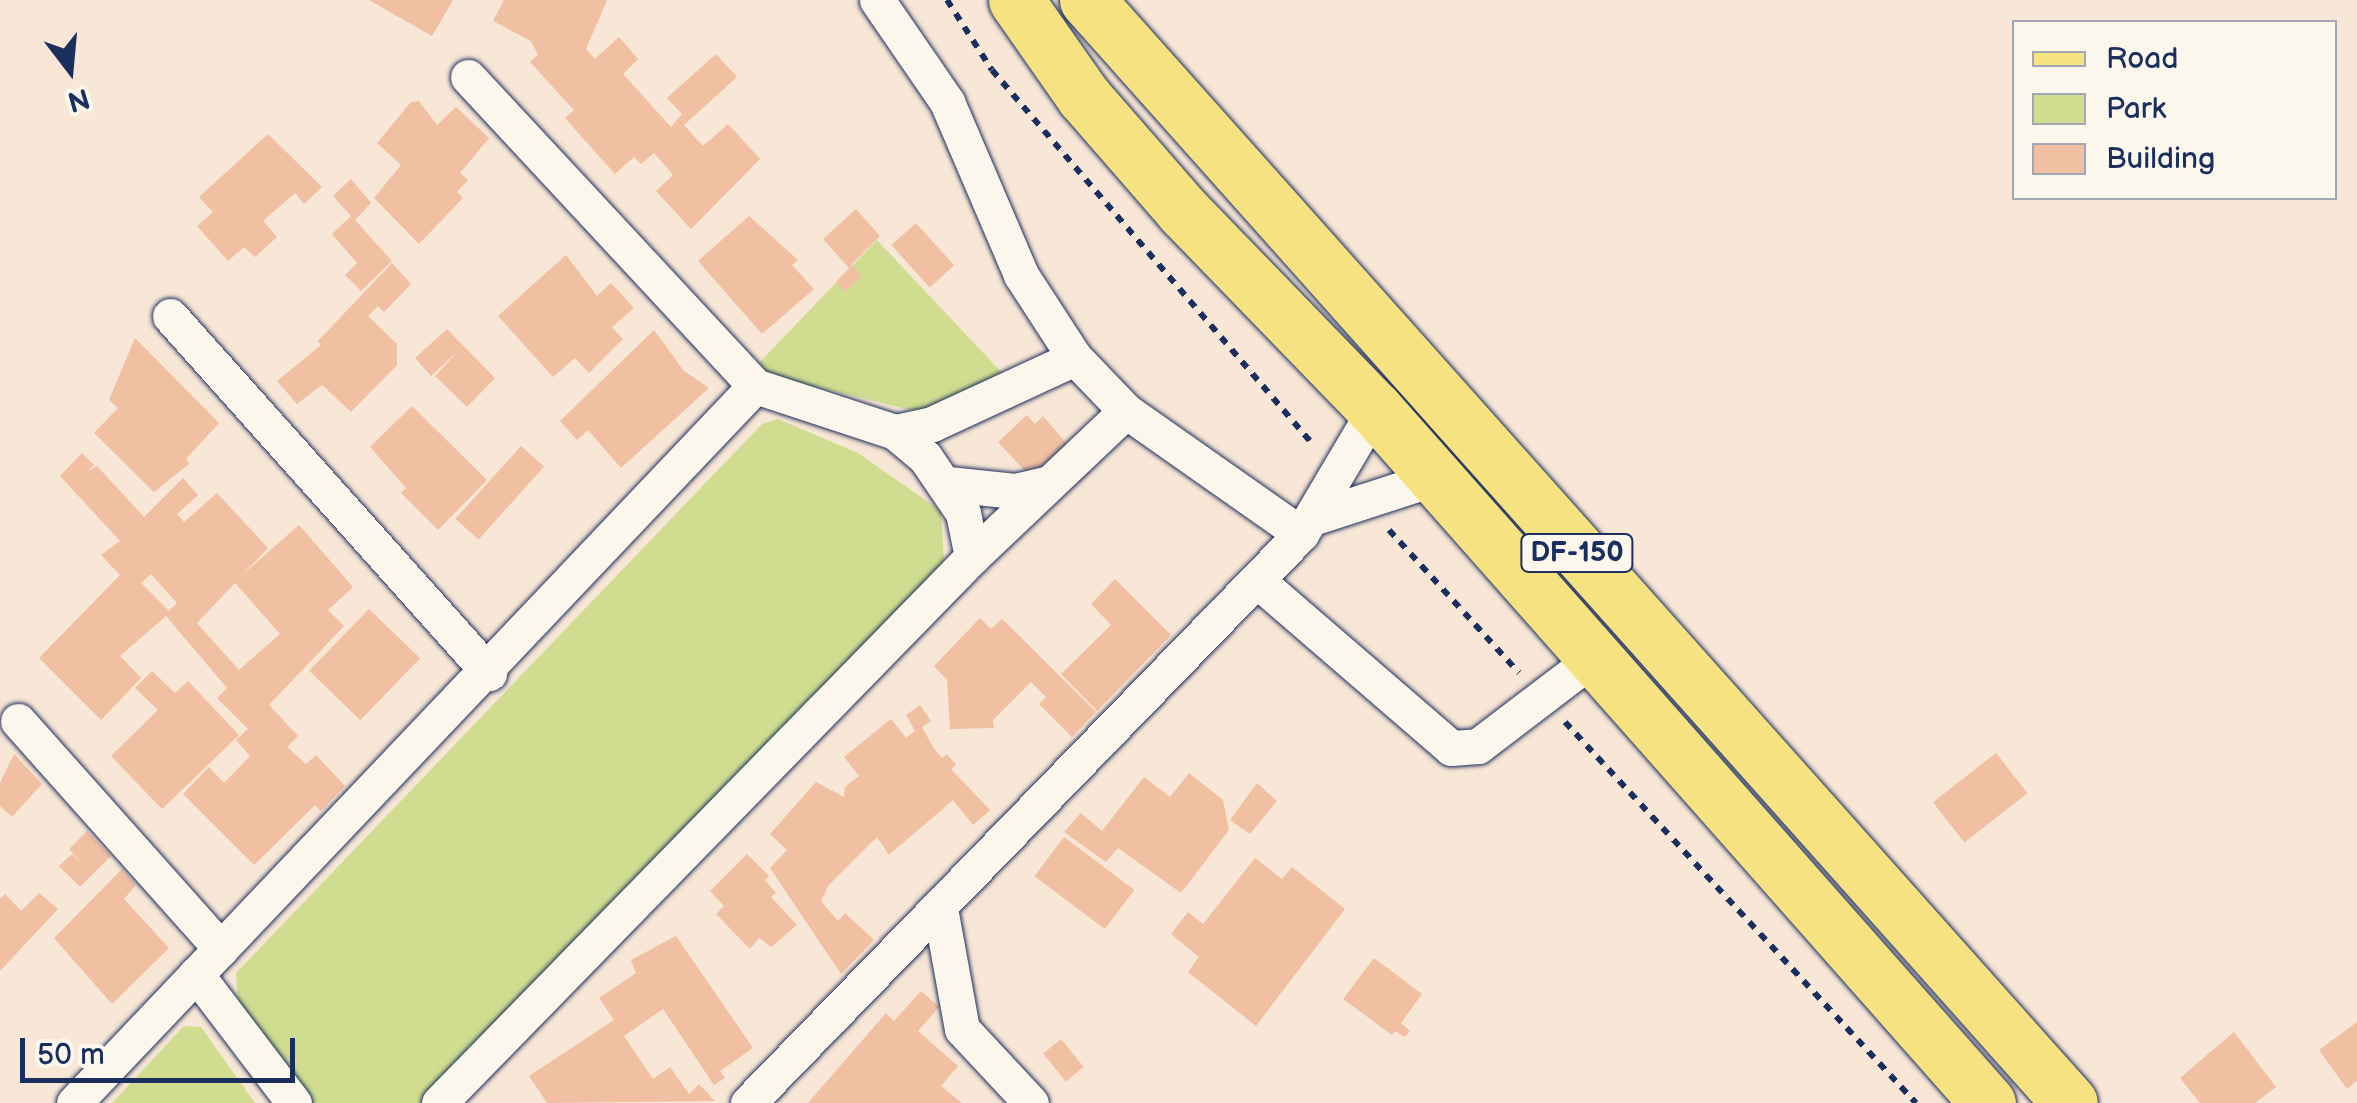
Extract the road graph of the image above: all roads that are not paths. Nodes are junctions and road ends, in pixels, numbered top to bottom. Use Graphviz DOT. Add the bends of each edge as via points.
graph roads {
  1 [pos="877,0"];
  2 [pos="1016,0"];
  3 [pos="1087,0"];
  4 [pos="1105,0"];
  5 [pos="468,77"];
  6 [pos="1155,84"];
  7 [pos="170,316"];
  8 [pos="1075,358"];
  9 [pos="756,386"];
  10 [pos="1375,409"];
  11 [pos="1126,411"];
  12 [pos="895,432"];
  13 [pos="1436,478"];
  14 [pos="948,484"];
  15 [pos="1046,484"];
  16 [pos="1308,525"];
  17 [pos="972,557"];
  18 [pos="1259,582"];
  19 [pos="1592,659"];
  20 [pos="489,673"];
  21 [pos="18,721"];
  22 [pos="940,908"];
  23 [pos="221,948"];
  24 [pos="196,974"];
  25 [pos="74,1103"];
  26 [pos="294,1103"];
  27 [pos="439,1103"];
  28 [pos="748,1103"];
  29 [pos="1031,1103"];
  30 [pos="1988,1103"];
  31 [pos="2070,1103"];
  1 -- 8 [label="street" via="947,102 1022,275"];
  2 -- 10 [label="main road, DF-150" via="1084,97 1159,183"];
  3 -- 6 [label="main road, DF-150"];
  4 -- 6 [label="main road"];
  5 -- 9 [label="street"];
  6 -- 31 [label="main road, DF-150"];
  7 -- 20 [label="street"];
  8 -- 11 [label="street"];
  8 -- 12 [label="street" via="932,424"];
  9 -- 12 [label="street"];
  9 -- 20 [label="street"];
  10 -- 13 [label="main road, DF-150"];
  10 -- 16 [label="street"];
  11 -- 15 [label="street"];
  11 -- 16 [label="street"];
  12 -- 14 [label="street"];
  13 -- 16 [label="street"];
  13 -- 19 [label="main road, DF-150"];
  14 -- 15 [label="street" via="1015,492"];
  14 -- 17 [label="street" via="963,513"];
  15 -- 17 [label="street"];
  16 -- 18 [label="street"];
  17 -- 27 [label="street"];
  18 -- 19 [label="street" via="1451,748 1478,746"];
  18 -- 22 [label="street"];
  19 -- 30 [label="main road, DF-150"];
  20 -- 23 [label="street"];
  21 -- 23 [label="street"];
  22 -- 28 [label="street"];
  22 -- 29 [label="street" via="962,1029"];
  23 -- 24 [label="street"];
  24 -- 25 [label="street"];
  24 -- 26 [label="street"];
}
